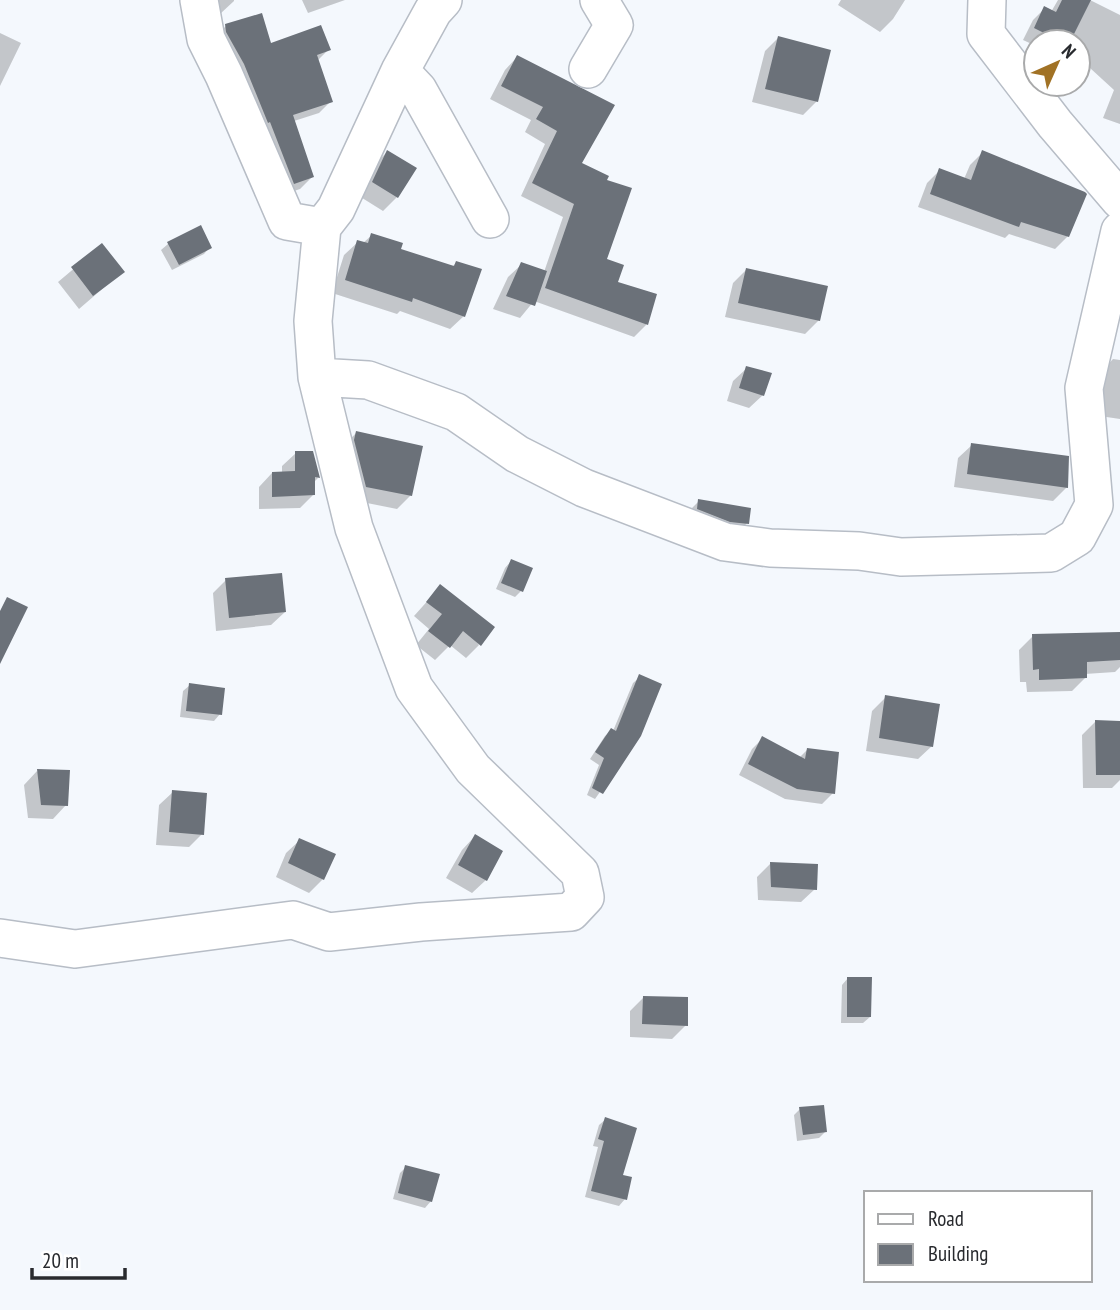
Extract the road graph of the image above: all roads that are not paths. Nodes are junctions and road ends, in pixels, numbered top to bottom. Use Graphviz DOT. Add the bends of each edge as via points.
graph roads {
  1 [pos="199,0"];
  2 [pos="443,0"];
  3 [pos="598,0"];
  4 [pos="987,0"];
  5 [pos="589,69"];
  6 [pos="400,71"];
  7 [pos="1120,200"];
  8 [pos="490,219"];
  9 [pos="322,227"];
  10 [pos="1120,231"];
  11 [pos="317,377"];
  12 [pos="0,938"];
  1 -- 9 [label="street" via="206,39 287,221"];
  2 -- 6 [label="street"];
  3 -- 5 [label="street" via="614,25"];
  4 -- 7 [label="street" via="986,34"];
  6 -- 8 [label="street" via="418,90"];
  6 -- 9 [label="street" via="336,209"];
  9 -- 11 [label="street" via="313,321"];
  10 -- 11 [label="street" via="1084,388 1094,505 1077,537 1051,553 901,557 725,541 584,488 517,454 456,412 368,380"];
  11 -- 12 [label="street" via="354,528 414,688 472,769 580,873 585,897 571,912 329,932 293,920 75,949"];
}
